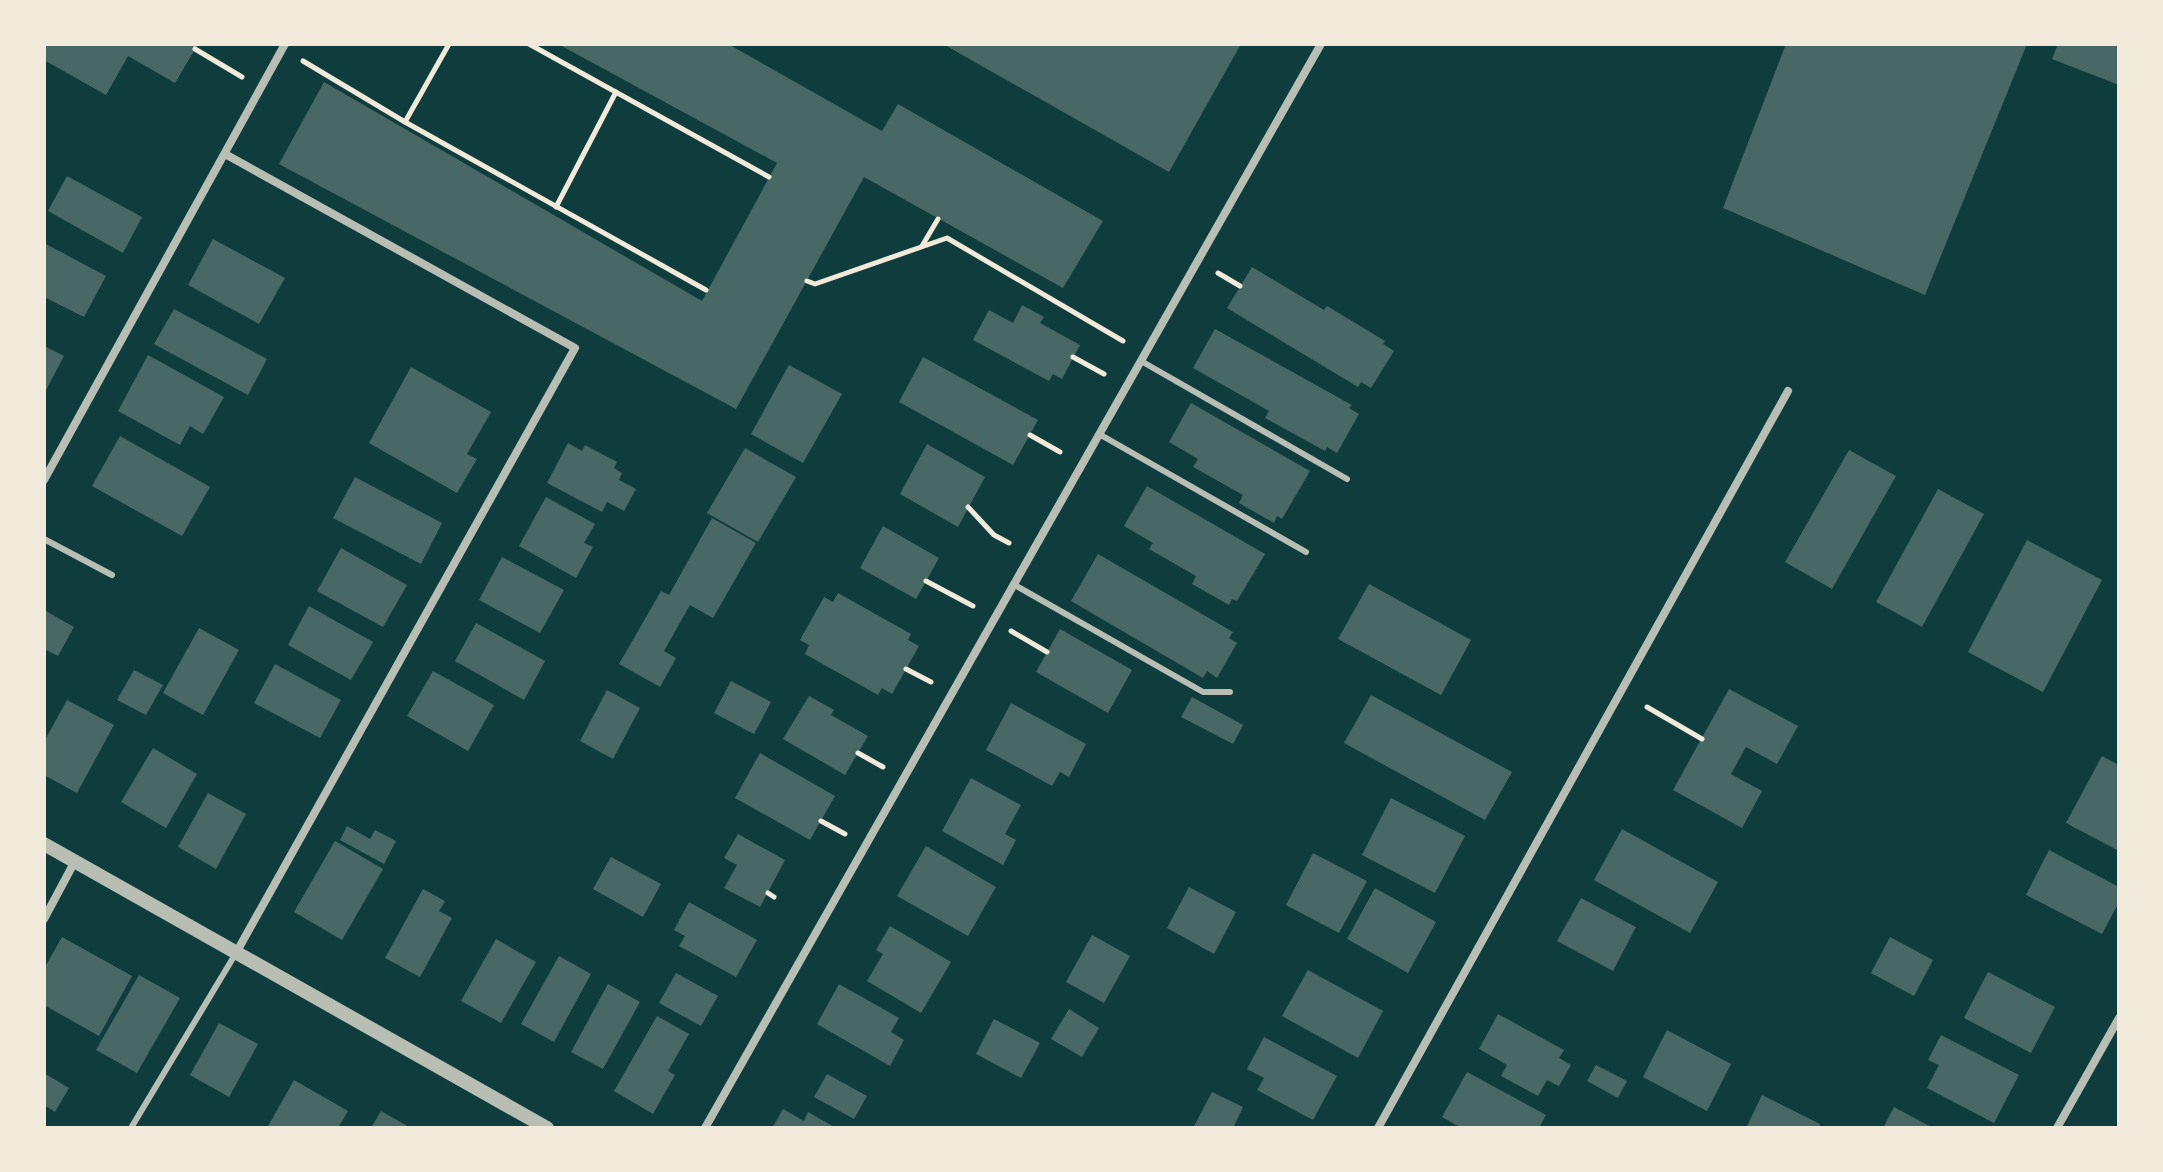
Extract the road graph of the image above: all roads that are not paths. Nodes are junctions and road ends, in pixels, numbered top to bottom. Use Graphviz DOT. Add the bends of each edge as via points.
graph roads {
  1 [pos="285,44"];
  2 [pos="1321,44"];
  3 [pos="225,154"];
  4 [pos="1141,361"];
  5 [pos="1788,391"];
  6 [pos="1099,434"];
  7 [pos="1347,479"];
  8 [pos="44,480"];
  9 [pos="44,539"];
  10 [pos="1306,552"];
  11 [pos="112,575"];
  12 [pos="1013,584"];
  13 [pos="1230,692"];
  14 [pos="44,844"];
  15 [pos="75,861"];
  16 [pos="44,919"];
  17 [pos="236,953"];
  18 [pos="2119,1018"];
  19 [pos="131,1128"];
  20 [pos="547,1128"];
  21 [pos="705,1128"];
  22 [pos="1378,1128"];
  23 [pos="2057,1128"];
  1 -- 3 [label="street"];
  2 -- 4 [label="street"];
  3 -- 8 [label="street"];
  3 -- 17 [label="street" via="575,348"];
  4 -- 6 [label="street"];
  4 -- 7 [label="lane"];
  5 -- 22 [label="street"];
  6 -- 10 [label="lane"];
  6 -- 12 [label="street"];
  9 -- 11 [label="lane"];
  12 -- 13 [label="lane" via="1203,692"];
  12 -- 21 [label="street"];
  14 -- 15 [label="street"];
  15 -- 16 [label="street"];
  15 -- 17 [label="street"];
  17 -- 19 [label="lane"];
  17 -- 20 [label="street"];
  18 -- 23 [label="street"];
}
